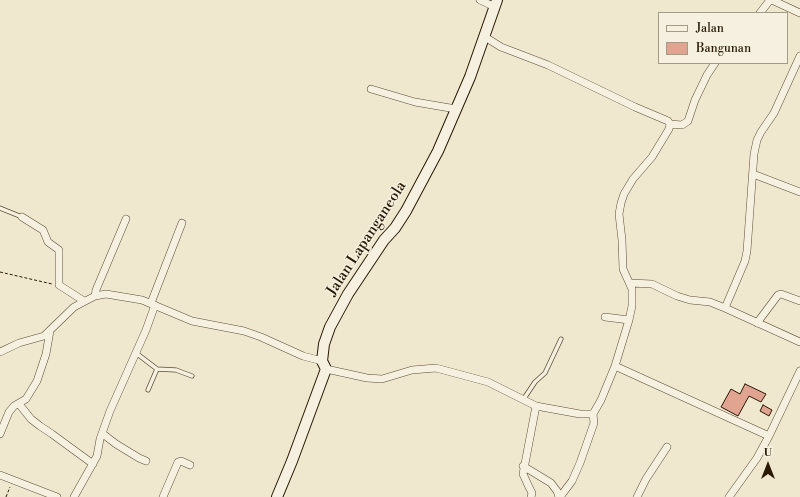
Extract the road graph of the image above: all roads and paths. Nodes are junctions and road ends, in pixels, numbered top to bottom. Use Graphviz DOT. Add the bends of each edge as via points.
graph roads {
  1 [pos="480,0"];
  2 [pos="771,0"];
  3 [pos="496,3"];
  4 [pos="761,12"];
  5 [pos="800,14"];
  6 [pos="485,37"];
  7 [pos="800,56"];
  8 [pos="714,64"];
  9 [pos="371,89"];
  10 [pos="456,109"];
  11 [pos="670,124"];
  12 [pos="753,174"];
  13 [pos="800,192"];
  14 [pos="0,208"];
  15 [pos="22,217"];
  16 [pos="126,219"];
  17 [pos="182,223"];
  18 [pos="0,272"];
  19 [pos="630,283"];
  20 [pos="59,285"];
  21 [pos="95,296"];
  22 [pos="84,300"];
  23 [pos="800,301"];
  24 [pos="153,304"];
  25 [pos="725,308"];
  26 [pos="605,317"];
  27 [pos="629,320"];
  28 [pos="757,323"];
  29 [pos="50,331"];
  30 [pos="561,339"];
  31 [pos="800,342"];
  32 [pos="0,352"];
  33 [pos="136,353"];
  34 [pos="324,365"];
  35 [pos="615,366"];
  36 [pos="157,369"];
  37 [pos="800,371"];
  38 [pos="192,376"];
  39 [pos="797,385"];
  40 [pos="148,390"];
  41 [pos="523,400"];
  42 [pos="19,404"];
  43 [pos="536,406"];
  44 [pos="593,414"];
  45 [pos="0,434"];
  46 [pos="102,434"];
  47 [pos="769,436"];
  48 [pos="667,448"];
  49 [pos="146,461"];
  50 [pos="93,464"];
  51 [pos="190,465"];
  52 [pos="524,466"];
  53 [pos="0,475"];
  54 [pos="12,480"];
  55 [pos="6,497"];
  56 [pos="57,497"];
  57 [pos="74,497"];
  58 [pos="163,497"];
  59 [pos="277,497"];
  60 [pos="531,497"];
  61 [pos="559,497"];
  62 [pos="637,497"];
  63 [pos="729,497"];
  1 -- 3 [label="street"];
  2 -- 4 [label="street"];
  2 -- 5 [label="street"];
  3 -- 6 [label="street, Jalan Lapanganeola"];
  6 -- 10 [label="street, Jalan Lapanganeola"];
  6 -- 11 [label="street" via="501,48 548,65"];
  7 -- 12 [label="street" via="774,113 757,140"];
  8 -- 11 [label="street" via="695,100 688,121"];
  9 -- 10 [label="street" via="415,102"];
  10 -- 34 [label="street, Jalan Lapanganeola" via="438,151 406,211 348,294 330,327 324,344"];
  11 -- 19 [label="street" via="652,157 633,179 621,203 619,214 623,269"];
  12 -- 13 [label="street"];
  12 -- 25 [label="street" via="747,251"];
  14 -- 15 [label="lane"];
  15 -- 20 [label="street" via="42,230 48,242 59,250"];
  16 -- 21 [label="street"];
  17 -- 24 [label="street"];
  18 -- 20 [label="path"];
  19 -- 25 [label="street" via="652,284 677,296 710,302"];
  19 -- 27 [label="street" via="632,296"];
  20 -- 22 [label="street"];
  21 -- 22 [label="street"];
  21 -- 24 [label="street" via="124,296"];
  22 -- 29 [label="street"];
  23 -- 28 [label="street" via="778,295"];
  24 -- 33 [label="street"];
  24 -- 34 [label="street" via="192,321 244,331"];
  25 -- 28 [label="street"];
  26 -- 27 [label="street"];
  27 -- 35 [label="street"];
  28 -- 31 [label="street"];
  29 -- 32 [label="street" via="44,336"];
  29 -- 42 [label="street" via="37,381 26,400"];
  30 -- 41 [label="lane" via="545,373 535,382"];
  33 -- 36 [label="lane"];
  33 -- 46 [label="street"];
  34 -- 41 [label="street" via="368,378 382,379 412,370 436,368 476,377"];
  34 -- 59 [label="street, Jalan Lapanganeola" via="292,461"];
  35 -- 44 [label="street"];
  35 -- 47 [label="street"];
  36 -- 38 [label="lane" via="176,370"];
  36 -- 40 [label="lane"];
  37 -- 39 [label="street"];
  39 -- 47 [label="street"];
  41 -- 43 [label="street"];
  42 -- 45 [label="street" via="12,408"];
  42 -- 50 [label="street" via="40,426"];
  43 -- 44 [label="street" via="570,413"];
  43 -- 52 [label="street"];
  44 -- 61 [label="street" via="594,423 580,463 572,481"];
  46 -- 49 [label="street"];
  46 -- 50 [label="street"];
  47 -- 63 [label="street"];
  48 -- 62 [label="street"];
  50 -- 57 [label="street"];
  51 -- 58 [label="street" via="178,462"];
  52 -- 60 [label="street" via="522,474 532,493"];
  52 -- 61 [label="street" via="551,483"];
  53 -- 54 [label="street"];
  54 -- 55 [label="path"];
  54 -- 56 [label="street"];
}
